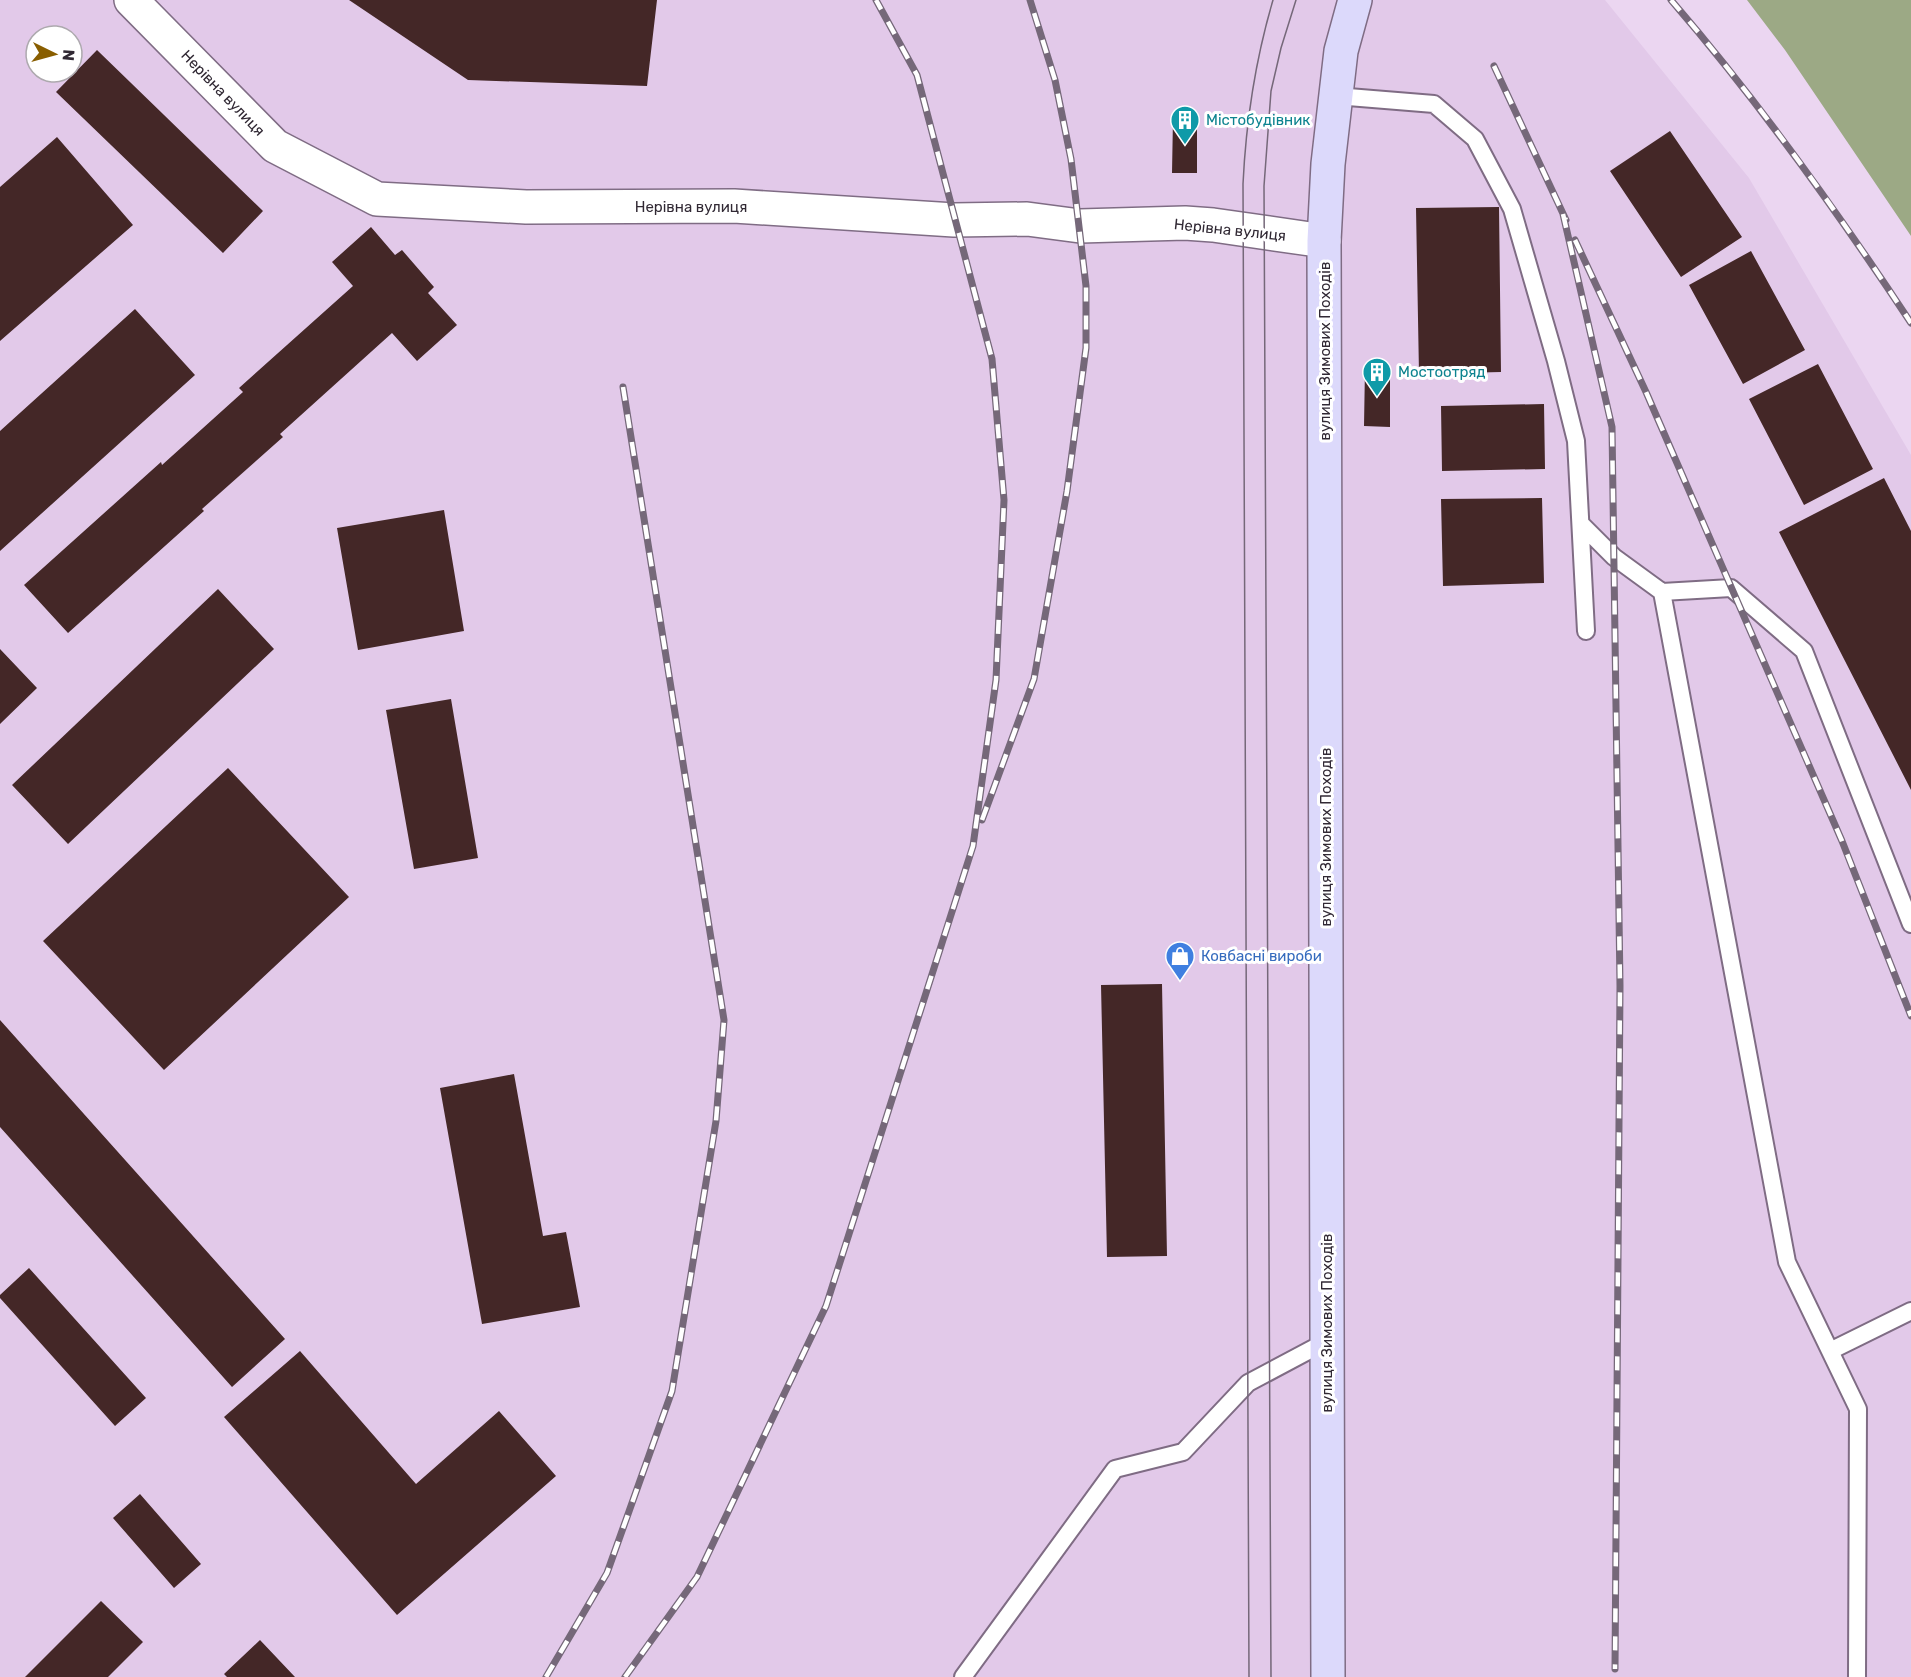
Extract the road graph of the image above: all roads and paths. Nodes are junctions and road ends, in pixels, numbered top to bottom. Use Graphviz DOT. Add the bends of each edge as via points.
graph roads {
  1 [pos="131,0"];
  2 [pos="1355,0"];
  3 [pos="1336,96"];
  4 [pos="1324,241"];
  5 [pos="1581,524"];
  6 [pos="1662,592"];
  7 [pos="1586,631"];
  8 [pos="1911,924"];
  9 [pos="1911,1311"];
  10 [pos="1327,1341"];
  11 [pos="1830,1351"];
  12 [pos="963,1677"];
  13 [pos="1328,1677"];
  14 [pos="1857,1677"];
  1 -- 4 [label="street, Нерівна вулиця" via="275,146 377,199 526,207 734,206 954,220 1027,219 1080,226 1185,223"];
  2 -- 3 [label="main road, вулиця Зимових Походів" via="1341,51"];
  3 -- 4 [label="main road, вулиця Зимових Походів"];
  3 -- 5 [label="lane" via="1434,104 1475,139 1512,208 1556,361 1576,441"];
  4 -- 10 [label="main road, вулиця Зимових Походів"];
  5 -- 6 [label="lane" via="1614,557"];
  5 -- 7 [label="lane"];
  6 -- 8 [label="lane" via="1731,588 1804,651"];
  6 -- 11 [label="lane" via="1787,1262"];
  9 -- 11 [label="lane"];
  10 -- 12 [label="lane" via="1248,1383 1183,1452 1115,1468"];
  10 -- 13 [label="main road, вулиця Зимових Походів"];
  11 -- 14 [label="lane" via="1858,1409"];
}
